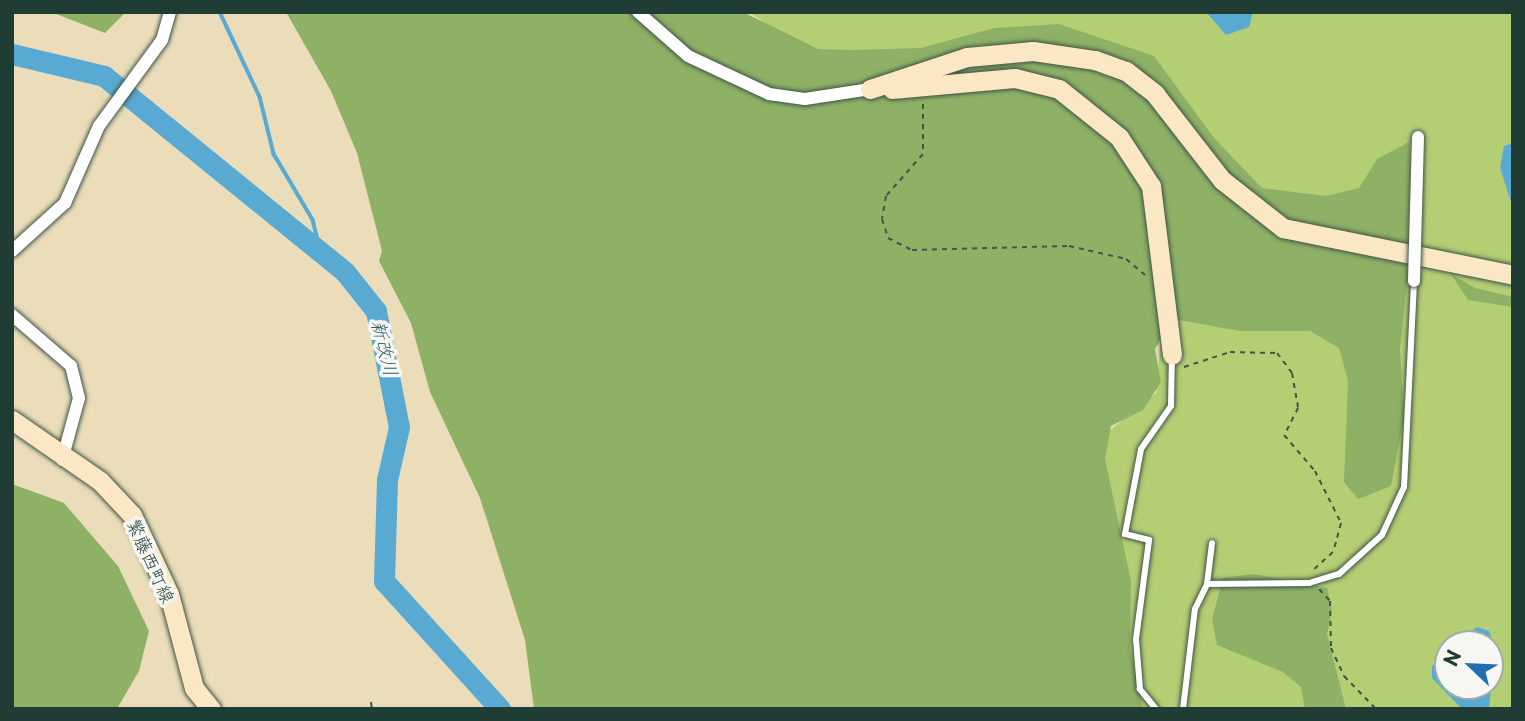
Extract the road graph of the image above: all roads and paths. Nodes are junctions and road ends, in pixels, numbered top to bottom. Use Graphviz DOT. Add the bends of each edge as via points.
graph roads {
  1 [pos="170,12"];
  2 [pos="638,12"];
  3 [pos="870,89"];
  4 [pos="921,89"];
  5 [pos="1418,137"];
  6 [pos="12,251"];
  7 [pos="1513,275"];
  8 [pos="1149,278"];
  9 [pos="1414,281"];
  10 [pos="12,315"];
  11 [pos="1174,356"];
  12 [pos="12,420"];
  13 [pos="62,460"];
  14 [pos="1212,543"];
  15 [pos="1306,577"];
  16 [pos="1207,584"];
  17 [pos="1314,585"];
  18 [pos="371,702"];
  19 [pos="211,709"];
  20 [pos="372,709"];
  21 [pos="1156,709"];
  22 [pos="1184,709"];
  23 [pos="1376,709"];
  1 -- 6 [label="street" via="162,40 99,126 65,203"];
  2 -- 3 [label="street" via="688,56 769,94 805,99"];
  3 -- 4 [label="street"];
  3 -- 7 [label="street" via="967,57 1033,51 1095,60 1126,71 1155,93 1222,180 1283,228"];
  4 -- 8 [label="path" via="927,129 923,154 886,196 882,219 888,238 912,250 1069,246 1126,259"];
  4 -- 11 [label="street" via="1015,78 1059,89 1119,137 1151,186"];
  5 -- 9 [label="street, bridge"];
  9 -- 16 [label="lane" via="1404,487 1382,536 1339,574 1309,583"];
  10 -- 13 [label="street" via="71,366 79,398"];
  11 -- 15 [label="path" via="1180,368 1230,352 1277,352 1292,373 1298,408 1284,435 1315,471 1341,523 1333,552"];
  11 -- 21 [label="lane" via="1171,406 1141,449 1125,534 1149,540 1136,639 1140,689"];
  12 -- 13 [label="street, 繁藤西町線"];
  13 -- 19 [label="street, 繁藤西町線" via="100,481 132,515 169,594 194,688"];
  14 -- 16 [label="lane"];
  16 -- 22 [label="lane" via="1195,609"];
  17 -- 23 [label="path" via="1330,601 1331,648 1344,676"];
  18 -- 20 [label="path"];
}
